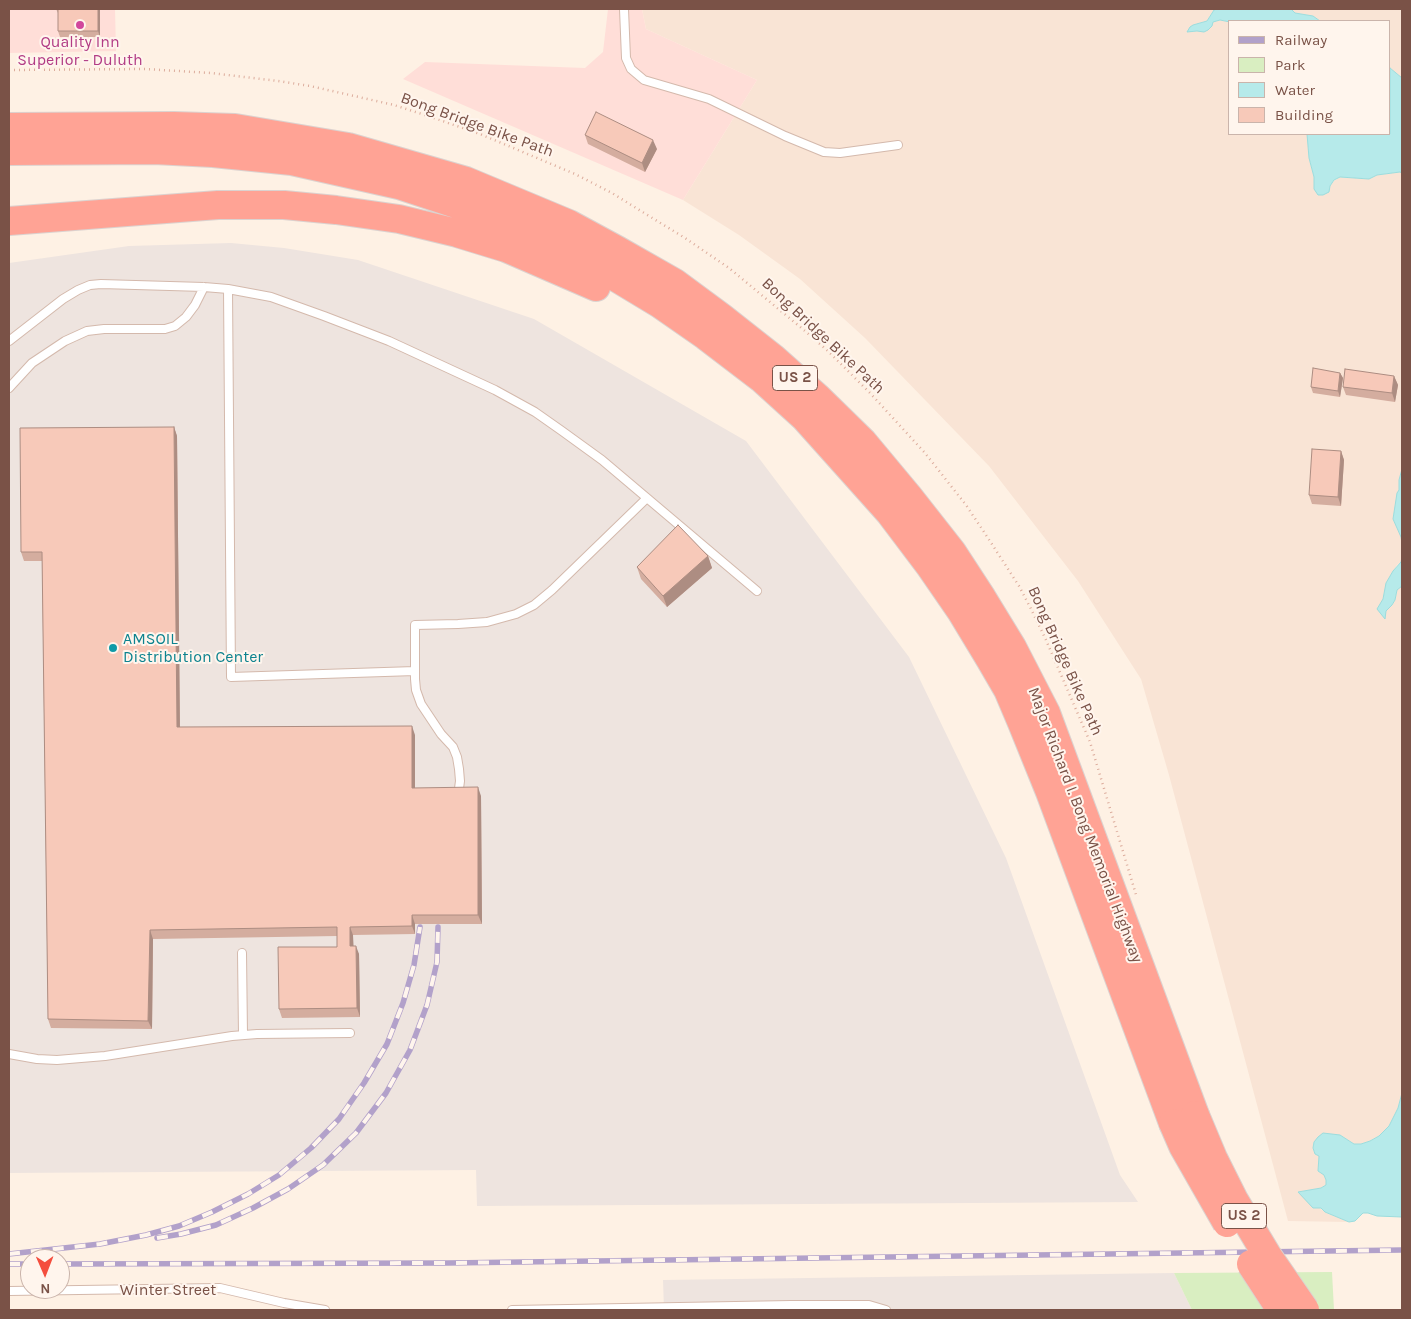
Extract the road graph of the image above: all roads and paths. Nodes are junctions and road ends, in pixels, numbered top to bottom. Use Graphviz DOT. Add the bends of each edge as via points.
graph roads {
  1 [pos="624,9"];
  2 [pos="9,70"];
  3 [pos="9,128"];
  4 [pos="898,145"];
  5 [pos="9,151"];
  6 [pos="9,221"];
  7 [pos="204,288"];
  8 [pos="228,289"];
  9 [pos="9,341"];
  10 [pos="9,388"];
  11 [pos="647,498"];
  12 [pos="890,514"];
  13 [pos="757,591"];
  14 [pos="415,671"];
  15 [pos="458,796"];
  16 [pos="1138,901"];
  17 [pos="242,952"];
  18 [pos="350,1033"];
  19 [pos="243,1035"];
  20 [pos="9,1054"];
  21 [pos="1184,1119"];
  22 [pos="9,1291"];
  23 [pos="325,1310"];
  24 [pos="512,1310"];
  25 [pos="886,1310"];
  26 [pos="1281,1310"];
  27 [pos="1305,1310"];
  1 -- 4 [label="lane" via="626,58 631,69 644,80 708,98 824,152 840,153"];
  2 -- 16 [label="path, Bong Bridge Bike Path" via="204,72 302,85 394,105 472,131 575,174 612,193 729,268 828,351 889,413 955,491 992,544 1019,586 1043,634 1090,742"];
  3 -- 21 [label="highway, Major Richard I. Bong Memorial Highway / US 2" via="234,128 348,147 466,181 569,224 625,254 674,283 773,358 863,442 908,496 952,552 1012,647 1046,713"];
  5 -- 12 [label="highway, Major Richard I. Bong Memorial Highway / US 2" via="154,150 292,161 399,185 511,226 607,272 706,336 761,378 805,418"];
  6 -- 12 [label="highway" via="218,205 284,205 399,219 506,248 598,288 698,348 795,428 835,469"];
  7 -- 8 [label="lane"];
  7 -- 9 [label="lane" via="90,286 63,299"];
  7 -- 10 [label="lane" via="186,317 176,326 87,331 32,362"];
  8 -- 11 [label="lane" via="271,298 324,316 389,341 494,390 562,431"];
  8 -- 14 [label="lane" via="230,677"];
  11 -- 13 [label="lane"];
  11 -- 14 [label="lane" via="534,605 487,622 415,625"];
  12 -- 21 [label="highway, Major Richard I. Bong Memorial Highway / US 2" via="961,611 1008,690"];
  14 -- 15 [label="lane" via="416,690 422,704 457,758"];
  17 -- 19 [label="lane"];
  18 -- 19 [label="lane"];
  19 -- 20 [label="lane" via="75,1059 37,1059"];
  21 -- 26 [label="highway, US 2, bridge" via="1183,1146 1250,1263"];
  21 -- 27 [label="highway, US 2, bridge" via="1213,1158 1267,1255"];
  22 -- 23 [label="lane, Winter Street" via="220,1288"];
  24 -- 25 [label="lane" via="869,1305"];
}
